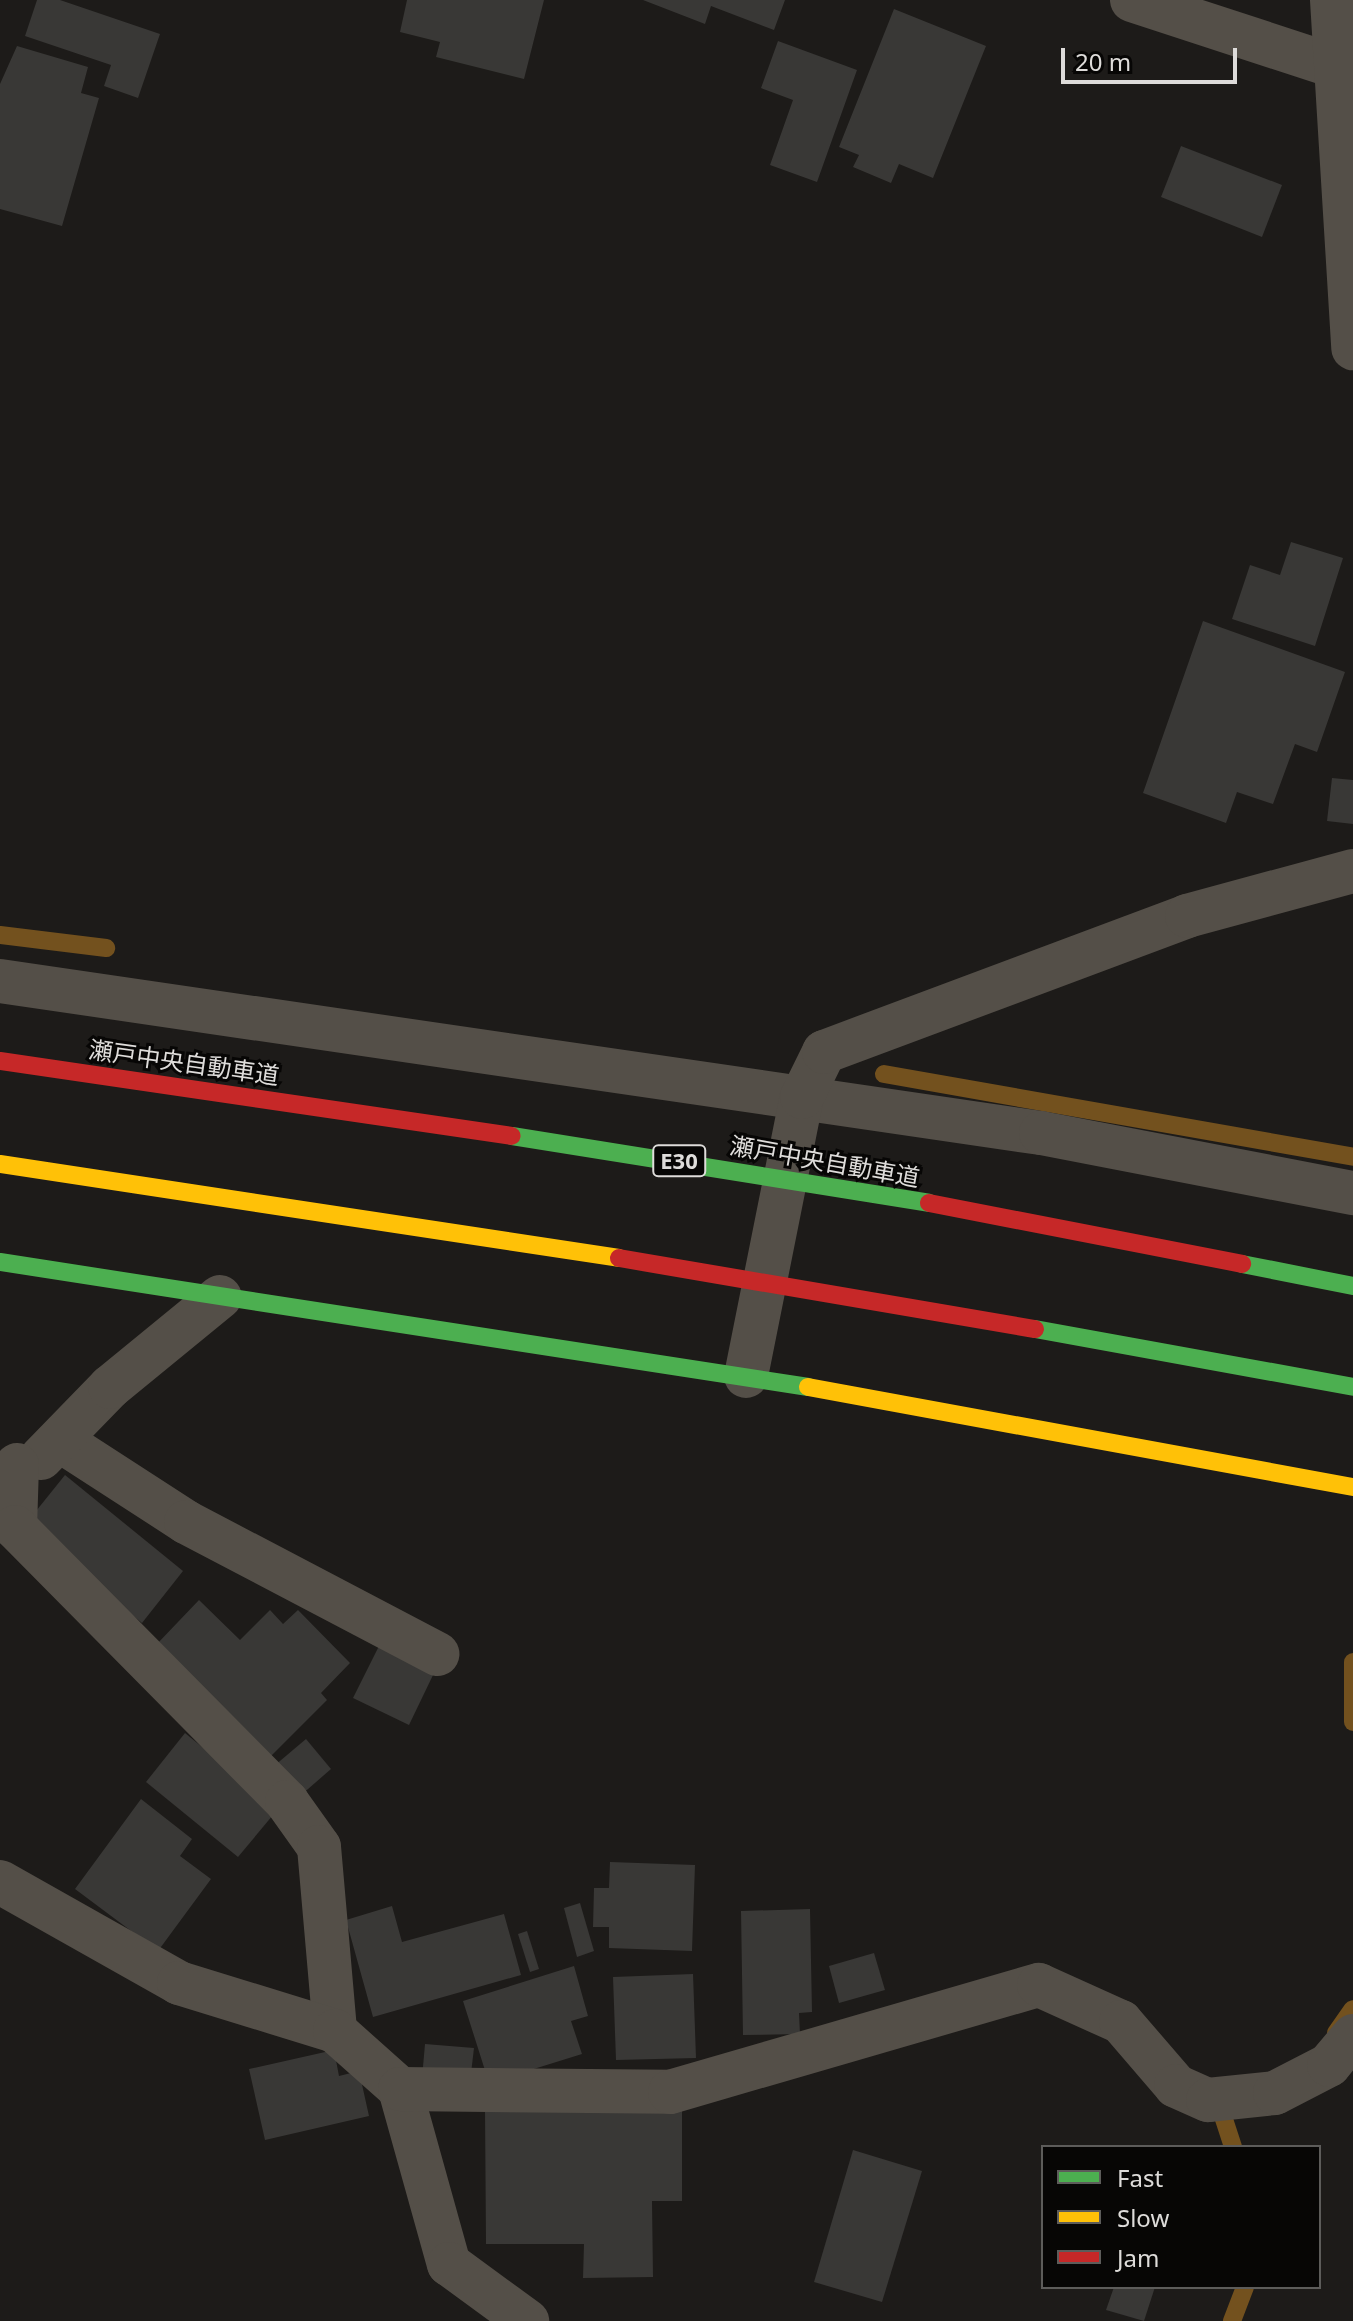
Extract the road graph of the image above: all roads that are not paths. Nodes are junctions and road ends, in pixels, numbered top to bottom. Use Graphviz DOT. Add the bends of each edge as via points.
graph roads {
  1 [pos="1132,0"];
  2 [pos="1332,0"];
  3 [pos="1337,67"];
  4 [pos="1353,348"];
  5 [pos="1353,871"];
  6 [pos="0,981"];
  7 [pos="0,1061"];
  8 [pos="802,1097"];
  9 [pos="0,1164"];
  10 [pos="1353,1193"];
  11 [pos="0,1262"];
  12 [pos="1353,1286"];
  13 [pos="220,1297"];
  14 [pos="746,1376"];
  15 [pos="1353,1387"];
  16 [pos="61,1441"];
  17 [pos="8,1468"];
  18 [pos="1353,1487"];
  19 [pos="437,1654"];
  20 [pos="0,1882"];
  21 [pos="335,2031"];
  22 [pos="1353,2036"];
  23 [pos="400,2089"];
  24 [pos="527,2321"];
  1 -- 3 [label="street"];
  2 -- 3 [label="street"];
  3 -- 4 [label="street"];
  5 -- 8 [label="street" via="1187,916 824,1052"];
  6 -- 8 [label="street"];
  7 -- 12 [label="main road, 瀬戸中央自動車道 / E30" via="820,1182"];
  8 -- 10 [label="street"];
  8 -- 14 [label="street"];
  9 -- 15 [label="main road" via="800,1286"];
  11 -- 13 [label="main road"];
  13 -- 14 [label="main road"];
  13 -- 16 [label="street" via="110,1387"];
  14 -- 18 [label="main road"];
  16 -- 17 [label="street" via="47,1456"];
  16 -- 19 [label="street" via="186,1522"];
  17 -- 21 [label="street" via="15,1527 287,1802 319,1847"];
  20 -- 21 [label="street" via="179,1983"];
  21 -- 23 [label="street"];
  22 -- 23 [label="street" via="1329,2065 1275,2093 1208,2100 1176,2086 1121,2022 1039,1985 670,2092"];
  23 -- 24 [label="street" via="449,2264"];
}
